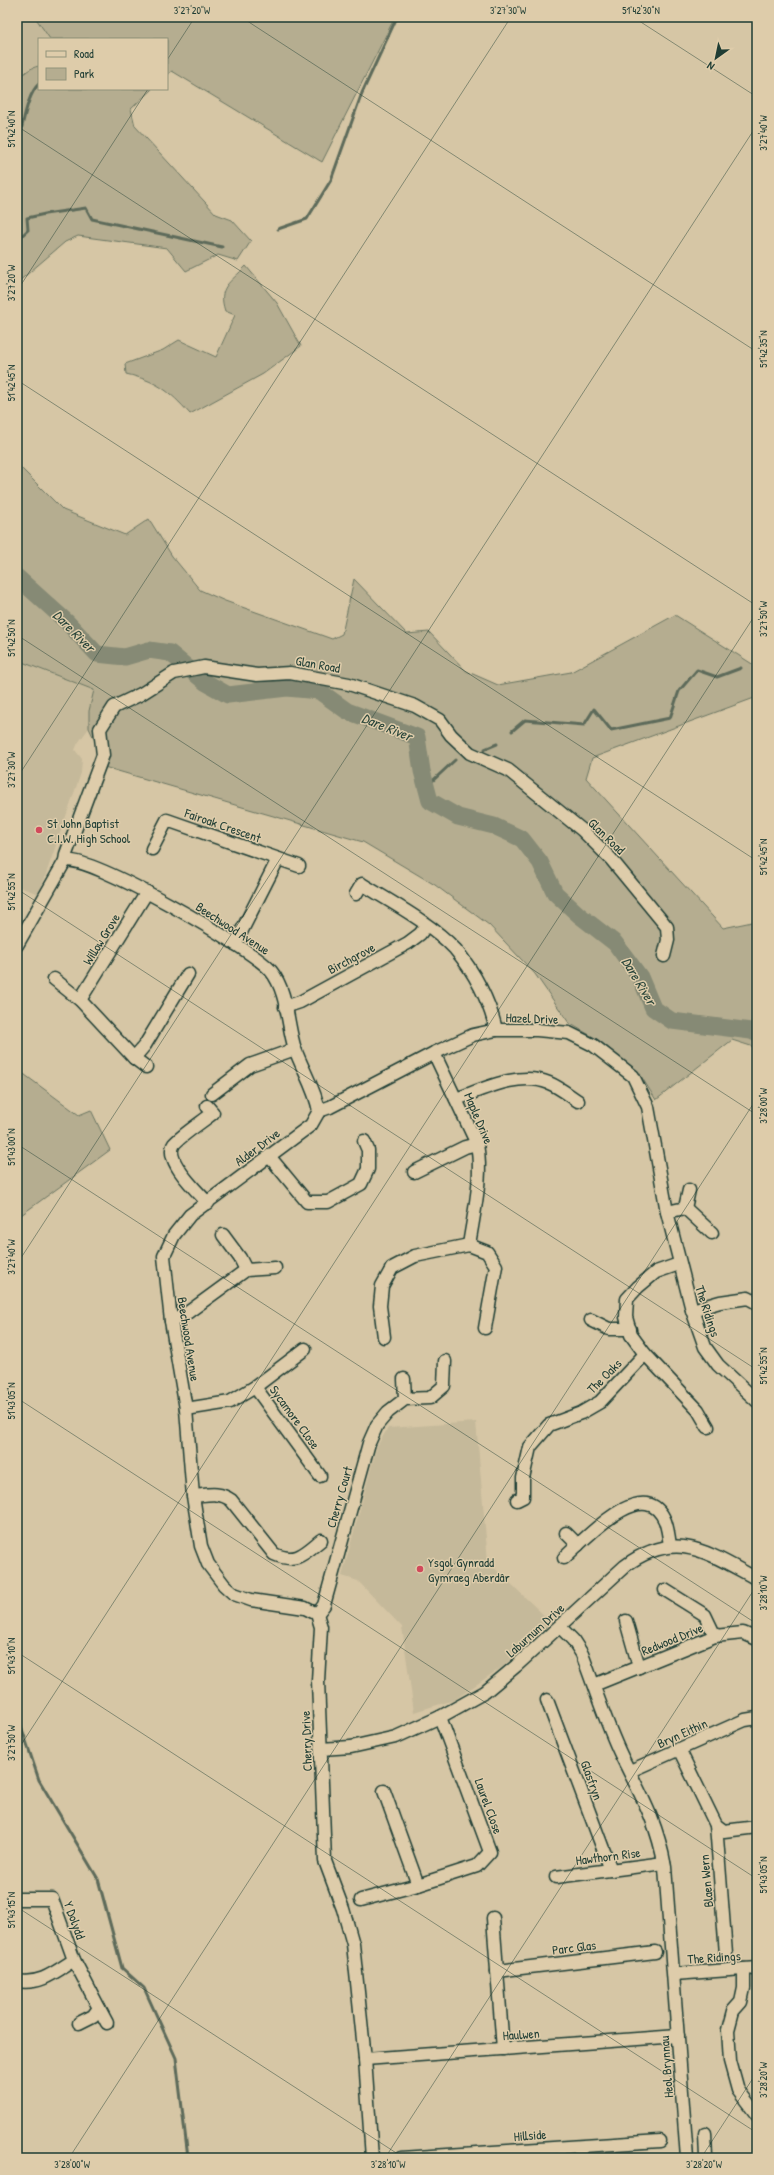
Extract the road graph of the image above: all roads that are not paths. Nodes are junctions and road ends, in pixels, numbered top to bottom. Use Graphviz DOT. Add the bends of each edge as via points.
graph roads {
  1 [pos="152,849"];
  2 [pos="278,859"];
  3 [pos="65,861"];
  4 [pos="299,866"];
  5 [pos="147,892"];
  6 [pos="356,894"];
  7 [pos="426,926"];
  8 [pos="234,944"];
  9 [pos="17,945"];
  10 [pos="664,956"];
  11 [pos="188,974"];
  12 [pos="54,979"];
  13 [pos="80,1000"];
  14 [pos="285,1007"];
  15 [pos="496,1030"];
  16 [pos="295,1049"];
  17 [pos="434,1053"];
  18 [pos="134,1058"];
  19 [pos="146,1067"];
  20 [pos="212,1094"];
  21 [pos="456,1099"];
  22 [pos="578,1101"];
  23 [pos="207,1106"];
  24 [pos="319,1111"];
  25 [pos="364,1141"];
  26 [pos="477,1144"];
  27 [pos="269,1156"];
  28 [pos="414,1172"];
  29 [pos="689,1190"];
  30 [pos="208,1203"];
  31 [pos="685,1208"];
  32 [pos="667,1212"];
  33 [pos="712,1233"];
  34 [pos="223,1235"];
  35 [pos="469,1245"];
  36 [pos="679,1264"];
  37 [pos="274,1268"];
  38 [pos="246,1270"];
  39 [pos="757,1303"];
  40 [pos="692,1310"];
  41 [pos="591,1320"];
  42 [pos="171,1321"];
  43 [pos="485,1328"];
  44 [pos="630,1329"];
  45 [pos="384,1337"];
  46 [pos="305,1349"];
  47 [pos="645,1354"];
  48 [pos="445,1361"];
  49 [pos="404,1379"];
  50 [pos="255,1387"];
  51 [pos="405,1398"];
  52 [pos="757,1401"];
  53 [pos="186,1409"];
  54 [pos="708,1427"];
  55 [pos="320,1476"];
  56 [pos="193,1496"];
  57 [pos="517,1500"];
  58 [pos="566,1533"];
  59 [pos="578,1546"];
  60 [pos="670,1546"];
  61 [pos="317,1548"];
  62 [pos="564,1558"];
  63 [pos="757,1579"];
  64 [pos="665,1590"];
  65 [pos="317,1614"];
  66 [pos="626,1621"];
  67 [pos="560,1627"];
  68 [pos="714,1636"];
  69 [pos="757,1640"];
  70 [pos="640,1667"];
  71 [pos="594,1685"];
  72 [pos="547,1700"];
  73 [pos="440,1717"];
  74 [pos="757,1718"];
  75 [pos="321,1749"];
  76 [pos="679,1749"];
  77 [pos="630,1771"];
  78 [pos="384,1791"];
  79 [pos="716,1825"];
  80 [pos="757,1826"];
  81 [pos="664,1863"];
  82 [pos="611,1870"];
  83 [pos="556,1877"];
  84 [pos="418,1885"];
  85 [pos="17,1899"];
  86 [pos="361,1900"];
  87 [pos="493,1918"];
  88 [pos="655,1952"];
  89 [pos="726,1954"];
  90 [pos="74,1960"];
  91 [pos="757,1968"];
  92 [pos="744,1969"];
  93 [pos="497,1970"];
  94 [pos="674,1974"];
  95 [pos="17,1981"];
  96 [pos="99,2008"];
  97 [pos="79,2023"];
  98 [pos="107,2024"];
  99 [pos="678,2036"];
  100 [pos="504,2049"];
  101 [pos="365,2060"];
  102 [pos="757,2115"];
  103 [pos="705,2133"];
  104 [pos="660,2141"];
  105 [pos="372,2158"];
  106 [pos="402,2158"];
  107 [pos="687,2158"];
  108 [pos="706,2158"];
  1 -- 2 [label="street, Fairoak Crescent" via="167,820"];
  2 -- 4 [label="street, Fairoak Crescent"];
  2 -- 8 [label="street"];
  3 -- 5 [label="street, Beechwood Avenue" via="79,861"];
  3 -- 9 [label="street, Glan Road"];
  3 -- 10 [label="street, Glan Road" via="103,755 100,729 114,707 174,673 204,667 257,675 290,673 349,684 415,706 440,720 470,754 508,770 612,858 667,927 668,940"];
  5 -- 8 [label="street, Beechwood Avenue"];
  5 -- 13 [label="street, Willow Grove"];
  6 -- 7 [label="street" via="362,884"];
  7 -- 14 [label="street, Birchgrove" via="408,943 300,1002"];
  7 -- 15 [label="street" via="454,949 470,970 485,996"];
  8 -- 14 [label="street, Beechwood Avenue" via="271,971 278,983"];
  11 -- 18 [label="street"];
  12 -- 13 [label="street"];
  13 -- 18 [label="street"];
  14 -- 16 [label="street, Beechwood Avenue"];
  15 -- 17 [label="street, Hazel Drive" via="473,1035"];
  15 -- 32 [label="street, Hazel Drive" via="569,1033 593,1045 633,1076 648,1107"];
  16 -- 20 [label="street" via="250,1065"];
  16 -- 24 [label="street, Beechwood Avenue" via="316,1096"];
  17 -- 21 [label="street, Maple Drive"];
  17 -- 24 [label="street, Hazel Drive"];
  18 -- 19 [label="street"];
  21 -- 22 [label="street" via="503,1082 525,1080 548,1083"];
  21 -- 26 [label="street, Maple Drive"];
  23 -- 30 [label="street" via="213,1113 174,1145 172,1156 182,1174"];
  24 -- 27 [label="street, Alder Drive" via="311,1125"];
  25 -- 27 [label="street" via="368,1150 368,1169 361,1184 328,1202 307,1202"];
  26 -- 28 [label="street" via="465,1147"];
  26 -- 35 [label="street, Maple Drive" via="479,1176"];
  27 -- 30 [label="street, Alder Drive"];
  29 -- 31 [label="street"];
  30 -- 42 [label="street, Beechwood Avenue" via="190,1215 174,1235 164,1256"];
  31 -- 32 [label="street"];
  31 -- 33 [label="street"];
  32 -- 36 [label="street, The Ridings"];
  34 -- 38 [label="street"];
  35 -- 43 [label="street" via="487,1252 496,1266"];
  35 -- 45 [label="street" via="415,1256 392,1268 382,1286 380,1306"];
  36 -- 40 [label="street, The Ridings"];
  36 -- 44 [label="street" via="656,1272 627,1299 626,1317"];
  37 -- 38 [label="street"];
  38 -- 42 [label="street" via="183,1316"];
  39 -- 40 [label="street" via="748,1298"];
  40 -- 52 [label="street, The Ridings" via="705,1347 718,1365"];
  41 -- 44 [label="street" via="609,1329"];
  42 -- 53 [label="street, Beechwood Avenue"];
  44 -- 47 [label="street" via="631,1335"];
  46 -- 50 [label="street, Sycamore Close"];
  47 -- 54 [label="street" via="698,1410"];
  47 -- 57 [label="street, The Oaks" via="600,1402 582,1413 549,1425 530,1447 522,1478 523,1497"];
  48 -- 51 [label="street" via="444,1386 430,1398"];
  49 -- 51 [label="street"];
  50 -- 53 [label="street, Sycamore Close" via="230,1402"];
  50 -- 55 [label="street, Sycamore Close" via="316,1461"];
  51 -- 65 [label="street, Cherry Court" via="377,1425 369,1443 324,1605"];
  53 -- 56 [label="street, Beechwood Avenue"];
  56 -- 61 [label="street" via="225,1495 274,1554 285,1559 294,1559"];
  56 -- 65 [label="street" via="201,1546 208,1564 229,1590 250,1600 305,1608"];
  58 -- 59 [label="street"];
  59 -- 60 [label="street" via="622,1508 640,1504 660,1513 666,1522"];
  59 -- 62 [label="street"];
  60 -- 63 [label="street, Laburnum Drive" via="690,1547 716,1557"];
  60 -- 67 [label="street, Laburnum Drive" via="638,1556"];
  64 -- 68 [label="street, Redwood Drive" via="705,1615"];
  65 -- 75 [label="street, Cherry Drive" via="322,1628 318,1681"];
  66 -- 70 [label="street, Redwood Drive"];
  67 -- 71 [label="street, Heol Brynnau" via="582,1654"];
  67 -- 73 [label="street, Laburnum Drive" via="485,1692"];
  68 -- 69 [label="street, Redwood Drive" via="743,1633"];
  68 -- 70 [label="street, Redwood Drive"];
  70 -- 71 [label="street, Redwood Drive"];
  71 -- 77 [label="street, Heol Brynnau"];
  72 -- 82 [label="street, Glasfryn"];
  73 -- 75 [label="street, Laburnum Drive" via="396,1737 351,1747"];
  73 -- 84 [label="street, Laurel Close" via="490,1852 477,1866"];
  74 -- 76 [label="street, Bryn Eithin" via="747,1725"];
  75 -- 101 [label="street, Cherry Drive" via="325,1861 353,1944"];
  76 -- 77 [label="street, Bryn Eithin"];
  76 -- 79 [label="street, Blaen Wern"];
  77 -- 81 [label="street, Heol Brynnau" via="653,1819"];
  78 -- 84 [label="street"];
  79 -- 80 [label="street" via="724,1831"];
  79 -- 89 [label="street, Blaen Wern" via="730,1933"];
  81 -- 82 [label="street, Hawthorn Rise"];
  81 -- 94 [label="street, Heol Brynnau"];
  82 -- 83 [label="street, Hawthorn Rise"];
  84 -- 86 [label="street, Laurel Close"];
  85 -- 90 [label="street, Y Dolydd" via="52,1899"];
  87 -- 93 [label="street"];
  88 -- 93 [label="street, Parc Glas"];
  90 -- 95 [label="street, Y Dolydd" via="43,1979 29,1983"];
  90 -- 96 [label="street, Y Dolydd"];
  91 -- 92 [label="street, The Ridings"];
  92 -- 94 [label="street, The Ridings"];
  92 -- 102 [label="street" via="741,2002 733,2012 728,2030 730,2061 738,2090"];
  93 -- 100 [label="street"];
  94 -- 99 [label="street, Heol Brynnau"];
  96 -- 97 [label="street" via="93,2016"];
  96 -- 98 [label="street, Y Dolydd"];
  99 -- 100 [label="street, Haulwen"];
  99 -- 107 [label="street, Heol Brynnau"];
  100 -- 101 [label="street, Haulwen"];
  101 -- 105 [label="street, Cherry Drive"];
  103 -- 108 [label="street"];
  104 -- 106 [label="street, Hillside"];
}
